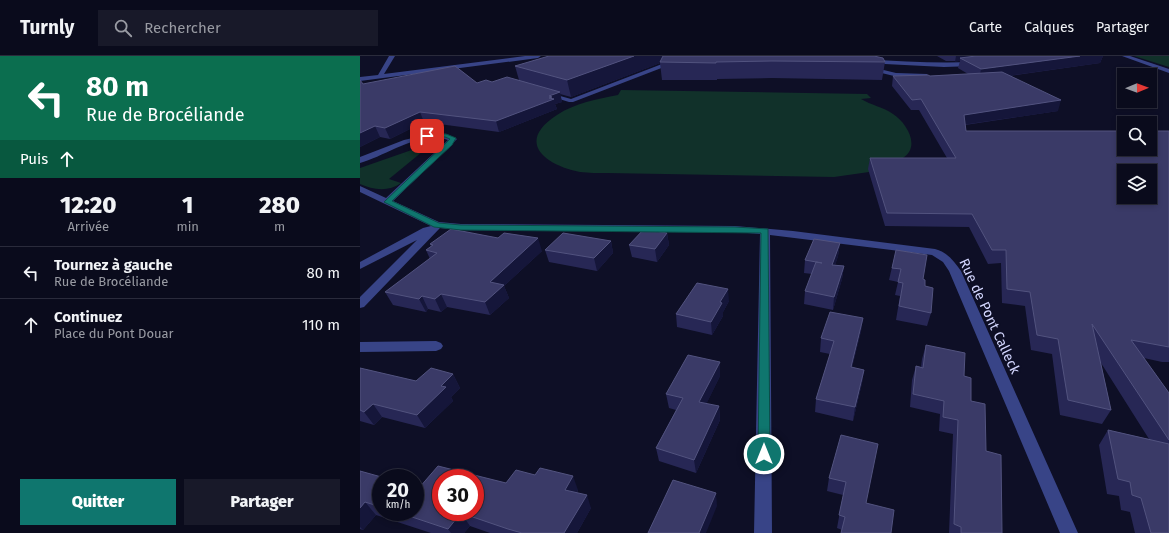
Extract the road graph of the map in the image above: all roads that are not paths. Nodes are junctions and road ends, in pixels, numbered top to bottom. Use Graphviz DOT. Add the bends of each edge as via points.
graph roads {
  1 [pos="392,56"];
  2 [pos="538,56"];
  3 [pos="671,56"];
  4 [pos="836,56"];
  5 [pos="1124,56"];
  6 [pos="979,63"];
  7 [pos="839,64"];
  8 [pos="1169,71"];
  9 [pos="896,75"];
  10 [pos="380,76"];
  11 [pos="360,79"];
  12 [pos="900,83"];
  13 [pos="930,83"];
  14 [pos="542,93"];
  15 [pos="360,160"];
  16 [pos="360,189"];
  17 [pos="388,202"];
  18 [pos="437,225"];
  19 [pos="765,231"];
  20 [pos="360,266"];
  21 [pos="360,304"];
  22 [pos="436,346"];
  23 [pos="360,347"];
  24 [pos="763,533"];
  25 [pos="1069,533"];
  1 -- 10 [label="street"];
  2 -- 10 [label="street"];
  3 -- 14 [label="street" via="682,58 571,101"];
  4 -- 6 [label="street" via="865,61 944,65"];
  5 -- 8 [label="street"];
  7 -- 9 [label="street"];
  9 -- 12 [label="street"];
  9 -- 13 [label="street" via="925,75"];
  10 -- 11 [label="street"];
  15 -- 17 [label="street" via="427,136 446,135 453,138 450,144"];
  16 -- 17 [label="street"];
  17 -- 18 [label="street"];
  18 -- 19 [label="street, Rue de Pont Calleck"];
  18 -- 20 [label="street"];
  18 -- 21 [label="street"];
  19 -- 24 [label="street"];
  19 -- 25 [label="street, Rue de Pont Calleck" via="925,251 942,256 949,262"];
  22 -- 23 [label="street"];
}
